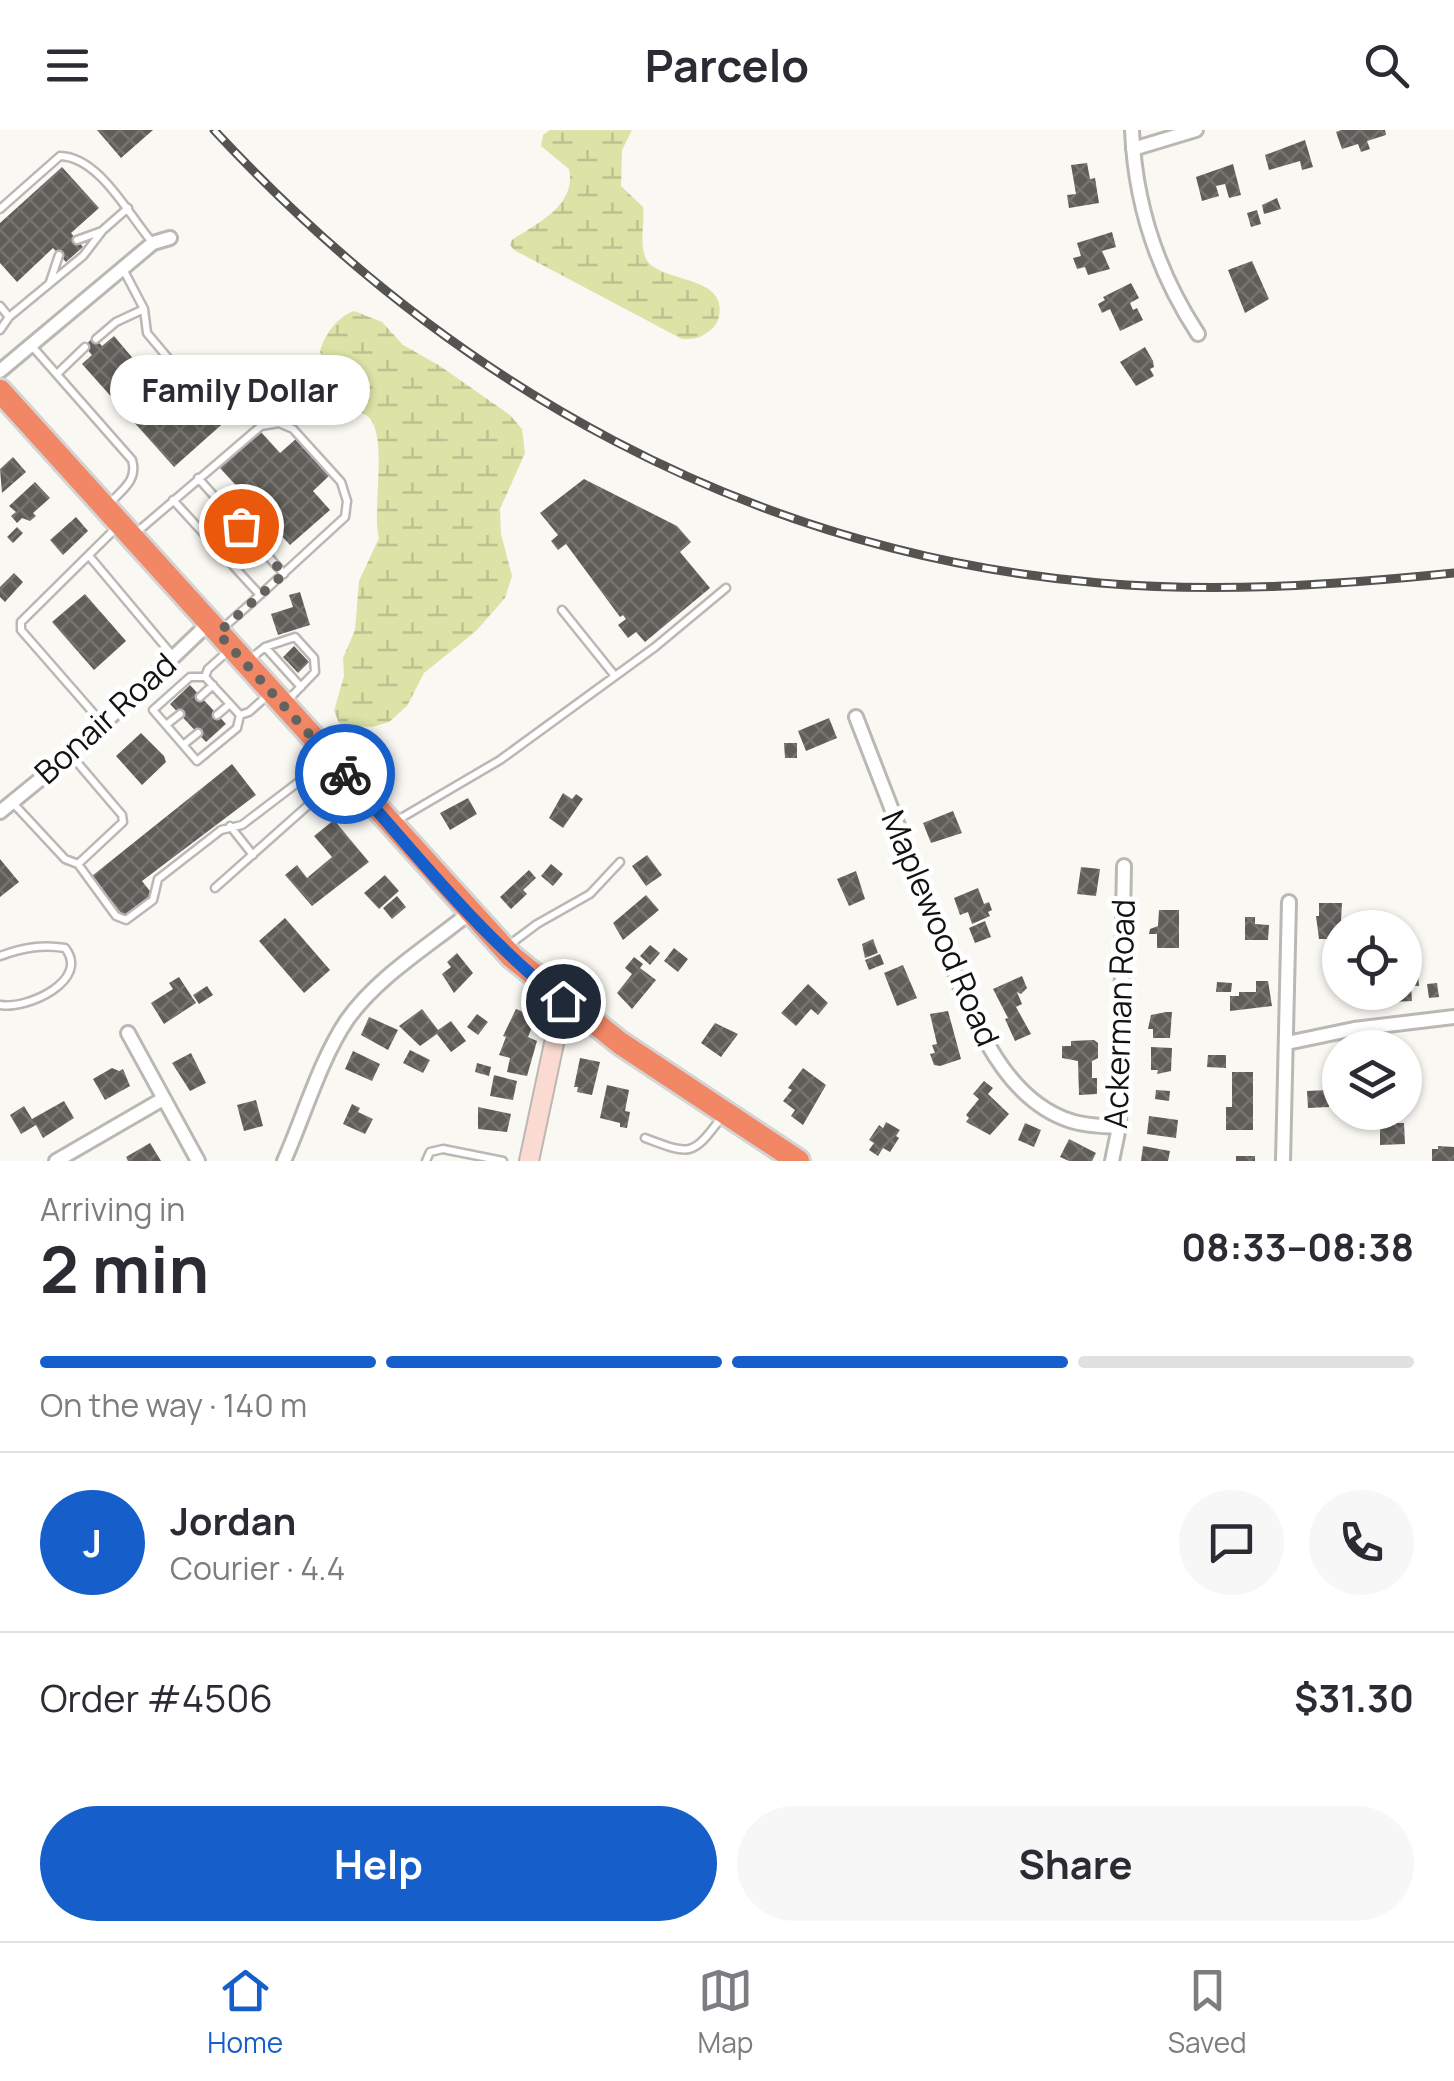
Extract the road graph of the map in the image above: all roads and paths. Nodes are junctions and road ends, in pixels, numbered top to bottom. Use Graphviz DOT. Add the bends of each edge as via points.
graph roads {
  1 [pos="1132,130"];
  2 [pos="1196,130"];
  3 [pos="1133,149"];
  4 [pos="128,208"];
  5 [pos="0,209"];
  6 [pos="103,230"];
  7 [pos="170,238"];
  8 [pos="77,240"];
  9 [pos="153,243"];
  10 [pos="59,254"];
  11 [pos="123,268"];
  12 [pos="50,282"];
  13 [pos="0,306"];
  14 [pos="144,309"];
  15 [pos="10,317"];
  16 [pos="0,330"];
  17 [pos="1198,334"];
  18 [pos="96,339"];
  19 [pos="31,344"];
  20 [pos="85,347"];
  21 [pos="0,371"];
  22 [pos="57,374"];
  23 [pos="184,377"];
  24 [pos="0,391"];
  25 [pos="198,478"];
  26 [pos="173,500"];
  27 [pos="119,522"];
  28 [pos="90,558"];
  29 [pos="284,574"];
  30 [pos="726,588"];
  31 [pos="260,595"];
  32 [pos="562,610"];
  33 [pos="226,641"];
  34 [pos="264,648"];
  35 [pos="174,656"];
  36 [pos="615,676"];
  37 [pos="206,677"];
  38 [pos="212,685"];
  39 [pos="301,688"];
  40 [pos="200,697"];
  41 [pos="278,699"];
  42 [pos="230,704"];
  43 [pos="180,714"];
  44 [pos="240,714"];
  45 [pos="217,715"];
  46 [pos="856,716"];
  47 [pos="103,724"];
  48 [pos="166,726"];
  49 [pos="198,733"];
  50 [pos="184,745"];
  51 [pos="70,754"];
  52 [pos="338,765"];
  53 [pos="12,802"];
  54 [pos="0,812"];
  55 [pos="230,826"];
  56 [pos="396,831"];
  57 [pos="253,855"];
  58 [pos="620,862"];
  59 [pos="78,864"];
  60 [pos="1124,866"];
  61 [pos="215,888"];
  62 [pos="1289,902"];
  63 [pos="469,913"];
  64 [pos="504,949"];
  65 [pos="0,956"];
  66 [pos="563,1001"];
  67 [pos="0,1005"];
  68 [pos="1454,1016"];
  69 [pos="128,1033"];
  70 [pos="1287,1043"];
  71 [pos="163,1100"];
  72 [pos="724,1113"];
  73 [pos="1118,1127"];
  74 [pos="645,1138"];
  75 [pos="56,1161"];
  76 [pos="198,1161"];
  77 [pos="284,1161"];
  78 [pos="426,1161"];
  79 [pos="503,1161"];
  80 [pos="529,1161"];
  81 [pos="798,1161"];
  82 [pos="1112,1161"];
  83 [pos="1284,1161"];
  1 -- 3 [label="street"];
  2 -- 3 [label="street"];
  3 -- 17 [label="street" via="1149,232"];
  4 -- 5 [label="lane" via="77,158 60,156"];
  4 -- 6 [label="lane"];
  4 -- 9 [label="lane"];
  6 -- 8 [label="lane"];
  6 -- 12 [label="lane"];
  7 -- 9 [label="street"];
  9 -- 11 [label="street"];
  10 -- 12 [label="lane"];
  11 -- 14 [label="lane"];
  11 -- 19 [label="street"];
  12 -- 15 [label="lane"];
  13 -- 15 [label="lane"];
  14 -- 18 [label="lane"];
  14 -- 23 [label="lane" via="147,333"];
  15 -- 16 [label="lane"];
  19 -- 21 [label="street"];
  19 -- 22 [label="lane"];
  20 -- 22 [label="lane"];
  22 -- 27 [label="lane" via="132,460"];
  24 -- 27 [label="highway"];
  25 -- 26 [label="lane"];
  25 -- 29 [label="lane"];
  25 -- 29 [label="lane" via="260,426 279,424 293,429 342,482 345,518"];
  26 -- 27 [label="lane"];
  26 -- 31 [label="lane"];
  27 -- 28 [label="lane"];
  27 -- 33 [label="highway"];
  28 -- 35 [label="lane"];
  28 -- 47 [label="lane" via="27,614 20,630"];
  29 -- 31 [label="lane"];
  30 -- 36 [label="lane"];
  31 -- 33 [label="lane"];
  32 -- 36 [label="lane"];
  33 -- 34 [label="lane"];
  33 -- 35 [label="street, Bonair Road"];
  33 -- 37 [label="lane"];
  33 -- 41 [label="highway"];
  34 -- 39 [label="lane"];
  34 -- 39 [label="lane" via="295,637 314,658 316,672"];
  35 -- 47 [label="street, Bonair Road"];
  36 -- 56 [label="lane"];
  37 -- 38 [label="lane"];
  37 -- 48 [label="lane" via="190,677 153,710"];
  38 -- 40 [label="lane"];
  38 -- 42 [label="lane"];
  39 -- 41 [label="lane"];
  41 -- 44 [label="lane"];
  41 -- 52 [label="highway"];
  42 -- 44 [label="lane"];
  42 -- 45 [label="lane"];
  43 -- 48 [label="lane"];
  44 -- 50 [label="lane" via="236,728 197,761"];
  46 -- 73 [label="street, Maplewood Road" via="978,1031 1035,1102 1070,1121"];
  47 -- 51 [label="street, Bonair Road"];
  48 -- 50 [label="lane"];
  49 -- 50 [label="lane"];
  51 -- 53 [label="street, Bonair Road"];
  51 -- 59 [label="lane" via="123,822"];
  52 -- 55 [label="lane" via="242,825"];
  52 -- 56 [label="highway"];
  52 -- 57 [label="lane"];
  53 -- 54 [label="street, Bonair Road"];
  53 -- 59 [label="lane" via="65,859"];
  55 -- 57 [label="lane"];
  55 -- 59 [label="lane" via="158,879 153,900 126,920"];
  56 -- 63 [label="highway"];
  57 -- 61 [label="lane"];
  58 -- 64 [label="lane" via="590,894"];
  60 -- 73 [label="street, Ackerman Road"];
  62 -- 70 [label="street"];
  63 -- 64 [label="highway"];
  63 -- 77 [label="street" via="348,1019"];
  64 -- 66 [label="highway"];
  65 -- 67 [label="lane" via="51,946 72,957 60,984 44,995"];
  66 -- 72 [label="highway"];
  66 -- 80 [label="street"];
  68 -- 70 [label="street"];
  69 -- 71 [label="street"];
  70 -- 83 [label="street"];
  71 -- 75 [label="street"];
  71 -- 76 [label="street"];
  72 -- 74 [label="lane" via="701,1145 679,1150"];
  72 -- 81 [label="highway"];
  73 -- 82 [label="street, Ackerman Road"];
  78 -- 79 [label="lane" via="430,1152 443,1149"];
}
